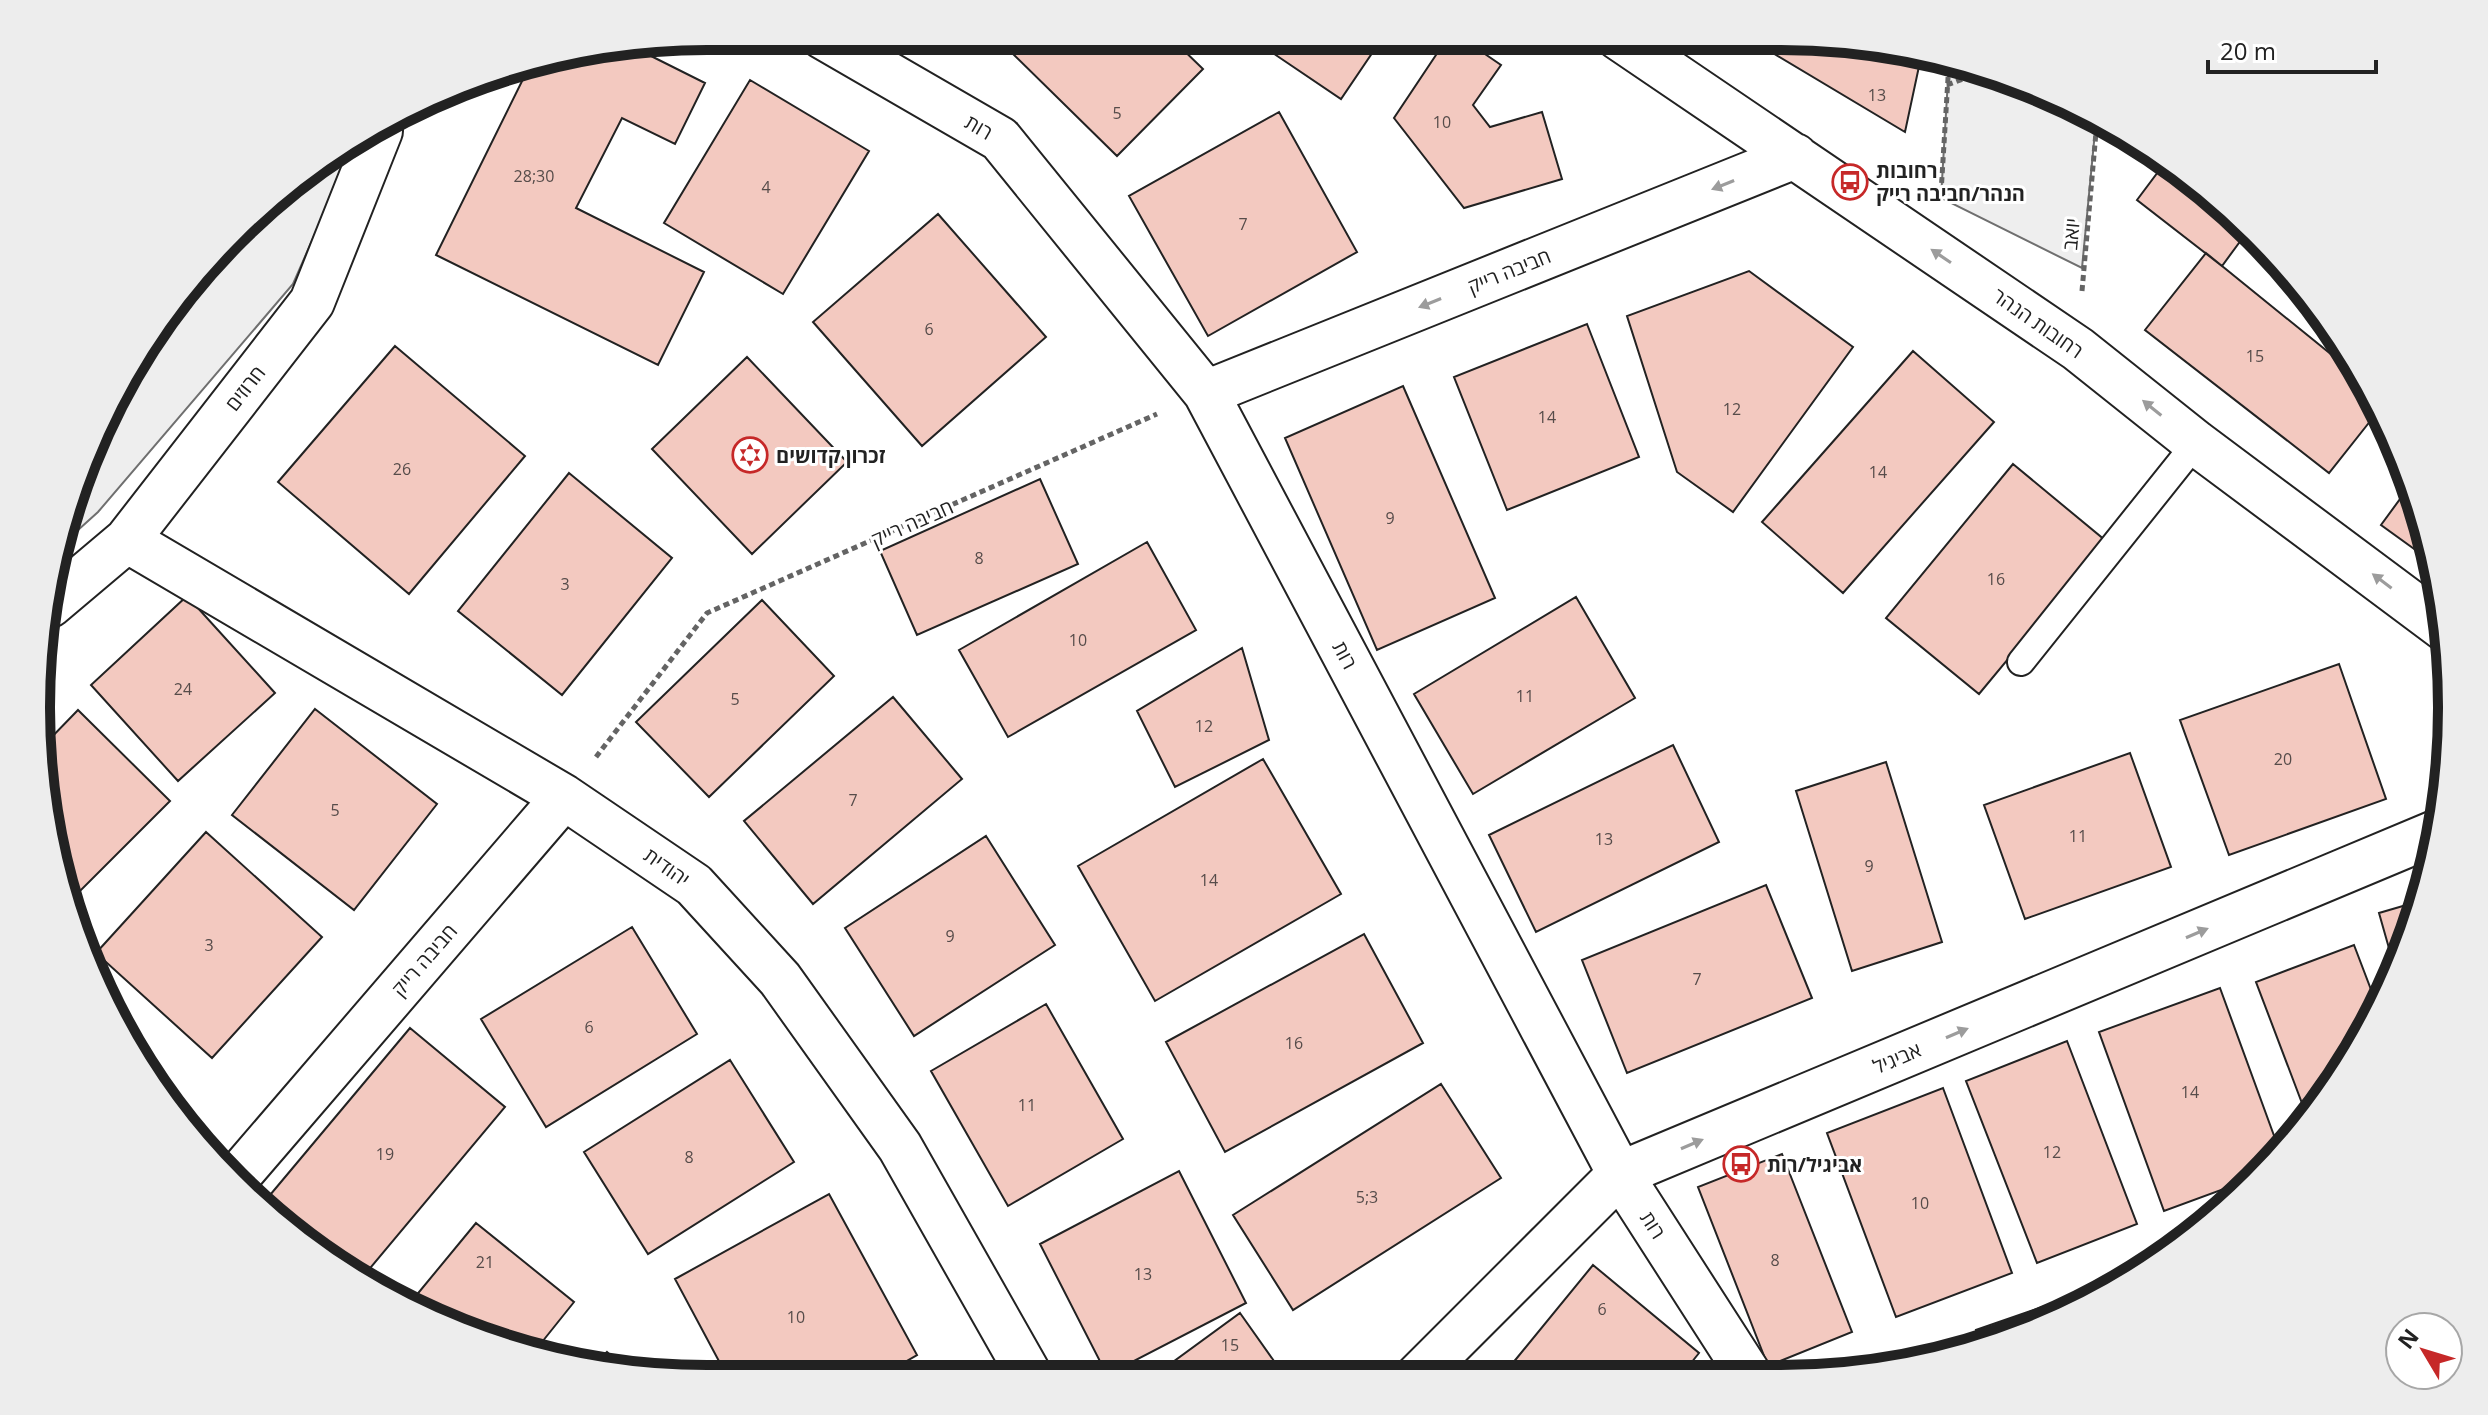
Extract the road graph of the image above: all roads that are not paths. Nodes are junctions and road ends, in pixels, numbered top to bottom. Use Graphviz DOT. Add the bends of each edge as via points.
graph roads {
  1 [pos="846,50"];
  2 [pos="1637,50"];
  3 [pos="377,139"];
  4 [pos="1795,156"];
  5 [pos="1206,393"];
  6 [pos="2196,443"];
  7 [pos="127,540"];
  8 [pos="60,596"];
  9 [pos="2431,619"];
  10 [pos="2021,662"];
  11 [pos="564,797"];
  12 [pos="2425,837"];
  13 [pos="242,1171"];
  14 [pos="1620,1174"];
  15 [pos="1024,1365"];
  16 [pos="1429,1365"];
  17 [pos="1743,1365"];
  1 -- 5 [label="street, רות" via="1000,139"];
  2 -- 4 [label="street, רחובות הנהר"];
  3 -- 7 [label="street, חרוזים" via="312,302"];
  4 -- 5 [label="street, חביבה רייק, one-way"];
  6 -- 4 [label="street, רחובות הנהר, one-way" via="2078,349"];
  5 -- 14 [label="street, רות"];
  9 -- 6 [label="street, רחובות הנהר, one-way"];
  6 -- 10 [label="lane"];
  7 -- 8 [label="street, חרוזים"];
  7 -- 11 [label="street, יהודית"];
  11 -- 13 [label="street, חביבה רייק"];
  11 -- 15 [label="street, יהודית" via="694,885 780,979 900,1147"];
  14 -- 12 [label="street, אביגיל, one-way"];
  14 -- 16 [label="street, אביגיל"];
  14 -- 17 [label="street, רות"];
}
